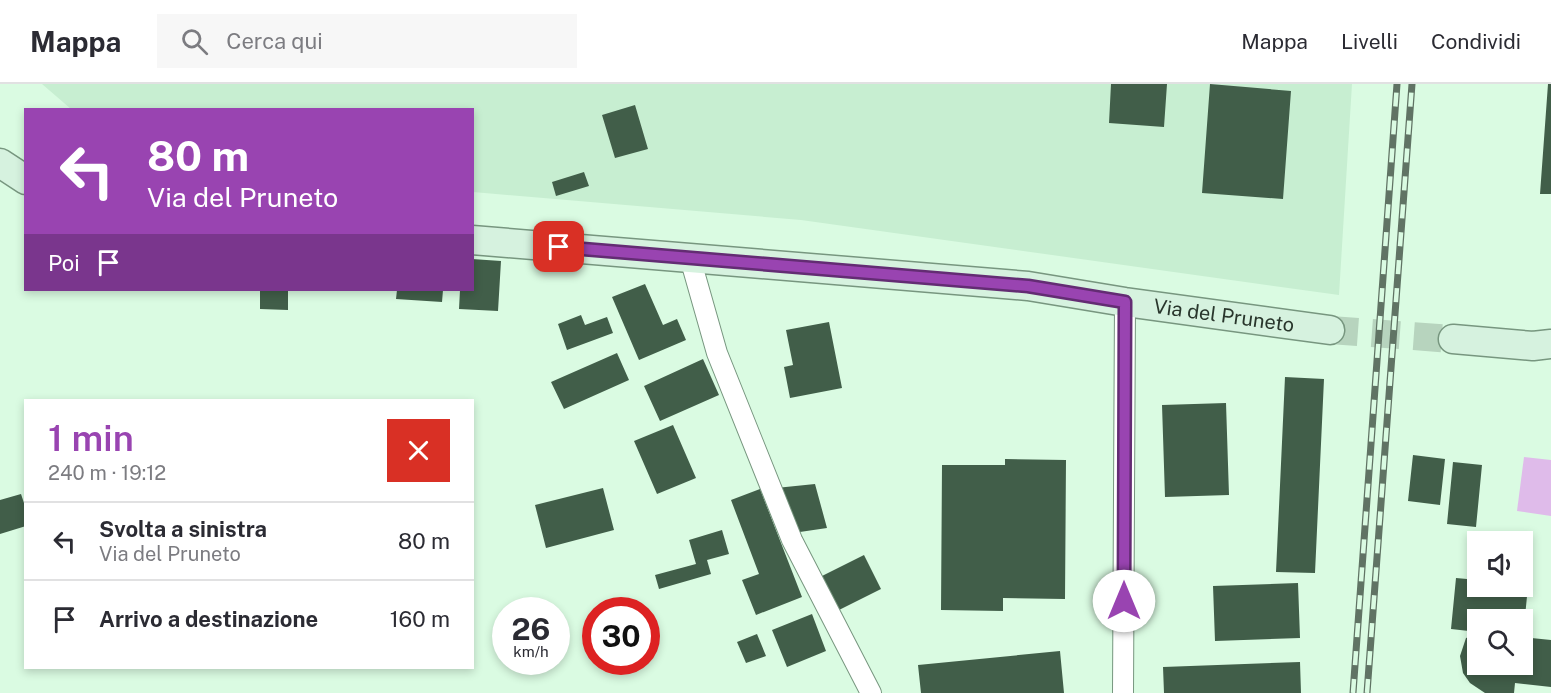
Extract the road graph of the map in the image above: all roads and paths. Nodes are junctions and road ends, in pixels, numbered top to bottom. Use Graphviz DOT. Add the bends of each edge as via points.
graph roads {
  1 [pos="0,163"];
  2 [pos="24,179"];
  3 [pos="474,240"];
  4 [pos="690,258"];
  5 [pos="1125,302"];
  6 [pos="1330,330"];
  7 [pos="1453,339"];
  8 [pos="1545,348"];
  9 [pos="871,693"];
  10 [pos="1123,693"];
  1 -- 2 [label="street"];
  3 -- 4 [label="street, Via del Pruneto"];
  4 -- 5 [label="street, Via del Pruneto" via="1028,286"];
  4 -- 9 [label="street" via="717,353 792,540"];
  5 -- 6 [label="street, Via del Pruneto"];
  5 -- 10 [label="street"];
  7 -- 8 [label="street"];
}
